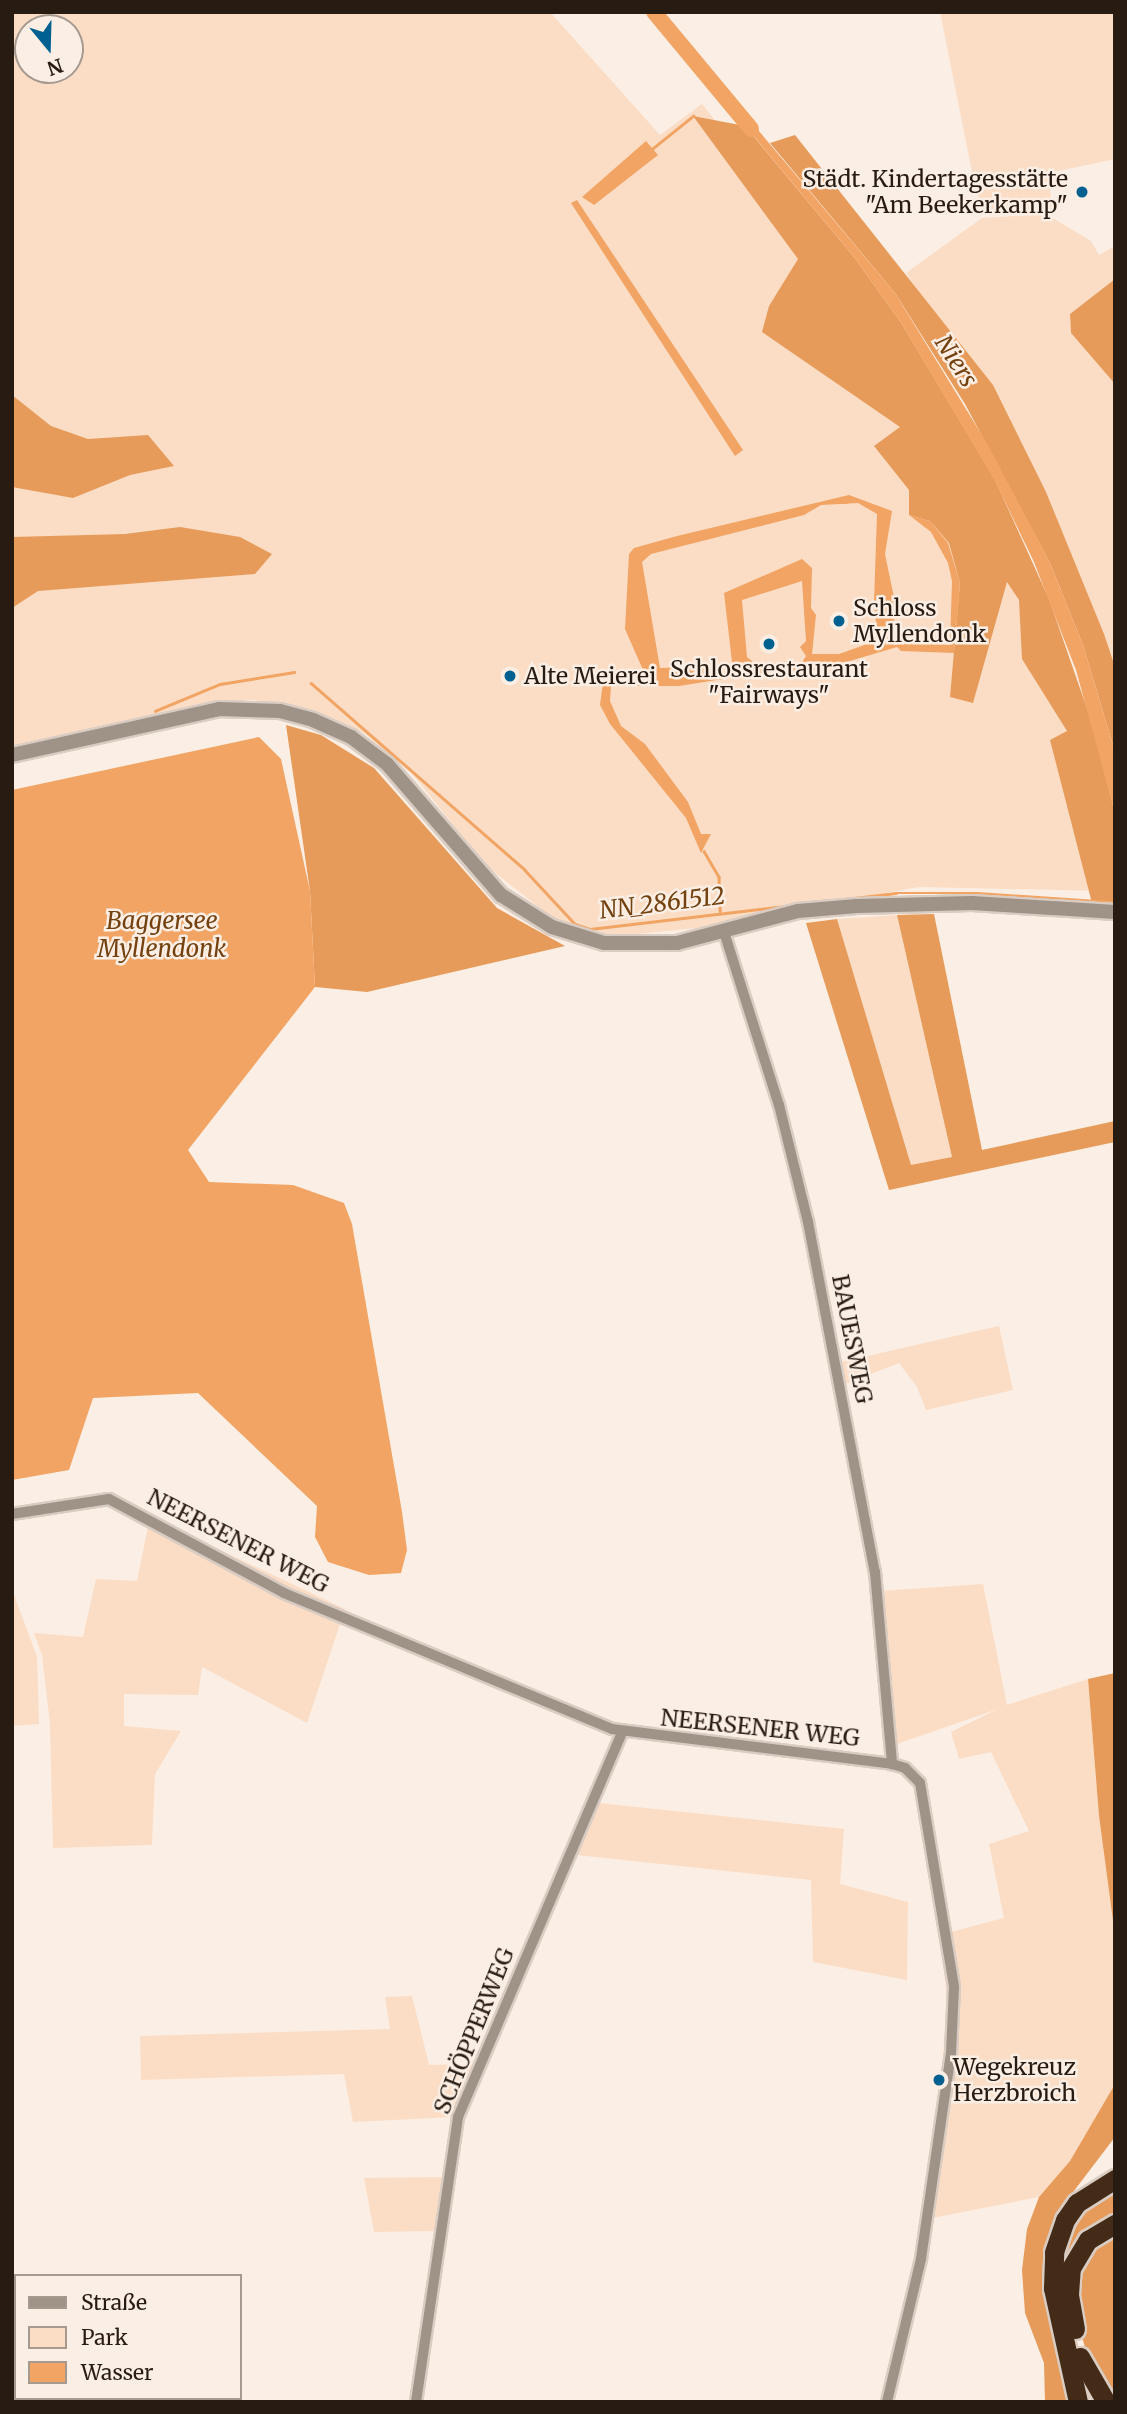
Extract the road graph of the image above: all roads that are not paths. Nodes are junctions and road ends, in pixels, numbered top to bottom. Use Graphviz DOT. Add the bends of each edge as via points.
graph roads {
  1 [pos="12,755"];
  2 [pos="1115,912"];
  3 [pos="724,932"];
  4 [pos="12,1514"];
  5 [pos="622,1733"];
  6 [pos="892,1764"];
  7 [pos="1115,2179"];
  8 [pos="1115,2224"];
  9 [pos="1080,2357"];
  10 [pos="416,2402"];
  11 [pos="887,2402"];
  12 [pos="1078,2402"];
  13 [pos="1089,2402"];
  14 [pos="1106,2402"];
  1 -- 3 [label="street" via="204,711 250,708 300,716 341,732 381,758 480,876 538,920 578,937 626,945 670,944"];
  2 -- 3 [label="street" via="904,903 797,911"];
  3 -- 6 [label="street, BAUESWEG" via="779,1105 808,1223 875,1572"];
  4 -- 5 [label="street, NEERSENER WEG" via="112,1500 284,1593"];
  5 -- 6 [label="street, NEERSENER WEG"];
  5 -- 10 [label="street, SCHÖPPERWEG" via="458,2117"];
  6 -- 11 [label="street, NEERSENER WEG" via="905,1768 920,1783 954,1987 951,2053 921,2259"];
  7 -- 12 [label="highway" via="1077,2203 1054,2252 1053,2288"];
  8 -- 9 [label="highway" via="1088,2240 1071,2269 1069,2294"];
  9 -- 13 [label="highway"];
  9 -- 14 [label="highway"];
}
